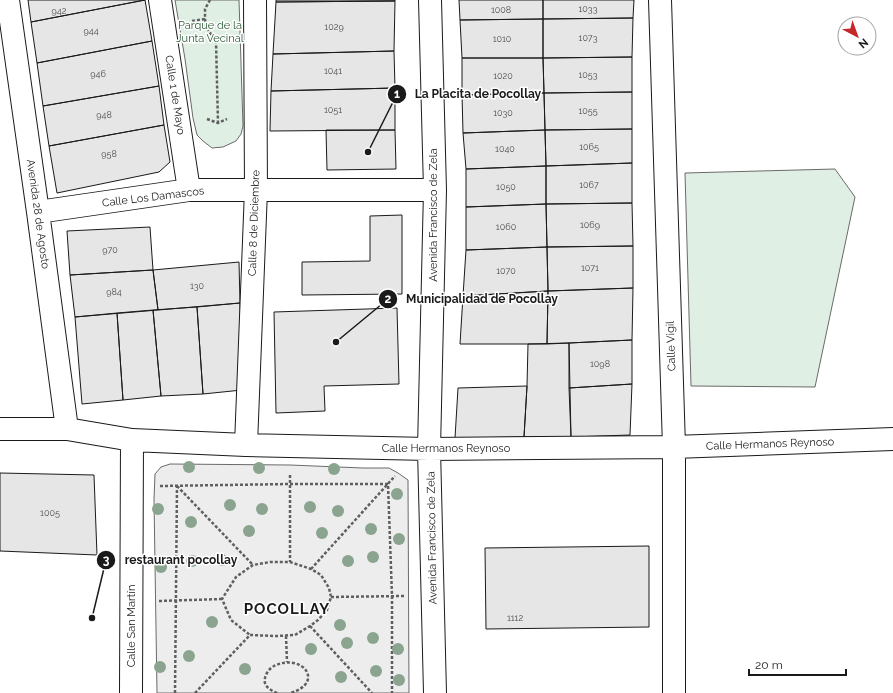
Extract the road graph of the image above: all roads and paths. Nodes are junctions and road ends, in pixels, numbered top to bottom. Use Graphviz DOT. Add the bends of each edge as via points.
graph roads {
  1 [pos="8,0"];
  2 [pos="160,0"];
  3 [pos="210,0"];
  4 [pos="255,0"];
  5 [pos="430,0"];
  6 [pos="660,0"];
  7 [pos="204,118"];
  8 [pos="229,119"];
  9 [pos="218,123"];
  10 [pos="189,190"];
  11 [pos="256,190"];
  12 [pos="435,190"];
  13 [pos="38,212"];
  14 [pos="67,429"];
  15 [pos="0,430"];
  16 [pos="132,440"];
  17 [pos="893,440"];
  18 [pos="246,445"];
  19 [pos="674,447"];
  20 [pos="429,449"];
  21 [pos="290,472"];
  22 [pos="398,473"];
  23 [pos="290,484"];
  24 [pos="388,484"];
  25 [pos="154,486"];
  26 [pos="177,486"];
  27 [pos="290,562"];
  28 [pos="252,566"];
  29 [pos="311,569"];
  30 [pos="392,596"];
  31 [pos="408,596"];
  32 [pos="331,597"];
  33 [pos="222,599"];
  34 [pos="176,600"];
  35 [pos="155,601"];
  36 [pos="310,626"];
  37 [pos="250,635"];
  38 [pos="286,636"];
  39 [pos="287,662"];
  40 [pos="131,693"];
  41 [pos="175,693"];
  42 [pos="195,693"];
  43 [pos="277,693"];
  44 [pos="290,693"];
  45 [pos="372,693"];
  46 [pos="392,693"];
  47 [pos="436,693"];
  48 [pos="674,693"];
  1 -- 13 [label="street, Avenida 28 de Agosto"];
  2 -- 10 [label="street, Calle 1 de Mayo"];
  3 -- 9 [label="path" via="205,9 205,19 206,27 216,41"];
  4 -- 11 [label="street, Calle 8 de Diciembre"];
  5 -- 12 [label="street, Avenida Francisco de Zela"];
  6 -- 19 [label="street, Calle Vigil"];
  7 -- 9 [label="path"];
  8 -- 9 [label="path"];
  10 -- 11 [label="street, Calle Los Damascos"];
  10 -- 13 [label="street, Calle Los Damascos"];
  11 -- 12 [label="street, Calle Los Damascos"];
  11 -- 18 [label="street, Calle 8 de Diciembre"];
  12 -- 20 [label="street, Avenida Francisco de Zela"];
  13 -- 14 [label="street, Avenida 28 de Agosto"];
  14 -- 15 [label="street, Calle Hermanos Reynoso"];
  14 -- 16 [label="street, Calle Hermanos Reynoso"];
  16 -- 18 [label="street, Calle Hermanos Reynoso"];
  16 -- 40 [label="street, Calle San Martín"];
  17 -- 19 [label="street, Calle Hermanos Reynoso"];
  18 -- 20 [label="street, Calle Hermanos Reynoso"];
  19 -- 20 [label="street, Calle Hermanos Reynoso"];
  19 -- 48 [label="street, Calle Vigil"];
  20 -- 47 [label="street, Avenida Francisco de Zela"];
  21 -- 23 [label="path"];
  22 -- 24 [label="path"];
  23 -- 24 [label="path"];
  23 -- 26 [label="path"];
  23 -- 27 [label="path"];
  24 -- 29 [label="path"];
  24 -- 30 [label="path"];
  25 -- 26 [label="path"];
  26 -- 28 [label="path"];
  26 -- 34 [label="path"];
  27 -- 28 [label="path" via="270,562"];
  27 -- 29 [label="path"];
  28 -- 33 [label="path" via="236,577"];
  29 -- 32 [label="path" via="321,576 329,588"];
  30 -- 31 [label="path"];
  30 -- 32 [label="path"];
  30 -- 46 [label="path"];
  32 -- 36 [label="path" via="327,610"];
  33 -- 34 [label="path"];
  33 -- 37 [label="path" via="231,620"];
  34 -- 35 [label="path"];
  34 -- 41 [label="path"];
  36 -- 38 [label="path" via="295,635"];
  36 -- 45 [label="path"];
  37 -- 38 [label="path"];
  37 -- 42 [label="path"];
  38 -- 39 [label="path"];
  39 -- 43 [label="path" via="271,668 265,678 266,687"];
  39 -- 44 [label="path" via="302,666 309,676 303,688"];
}
